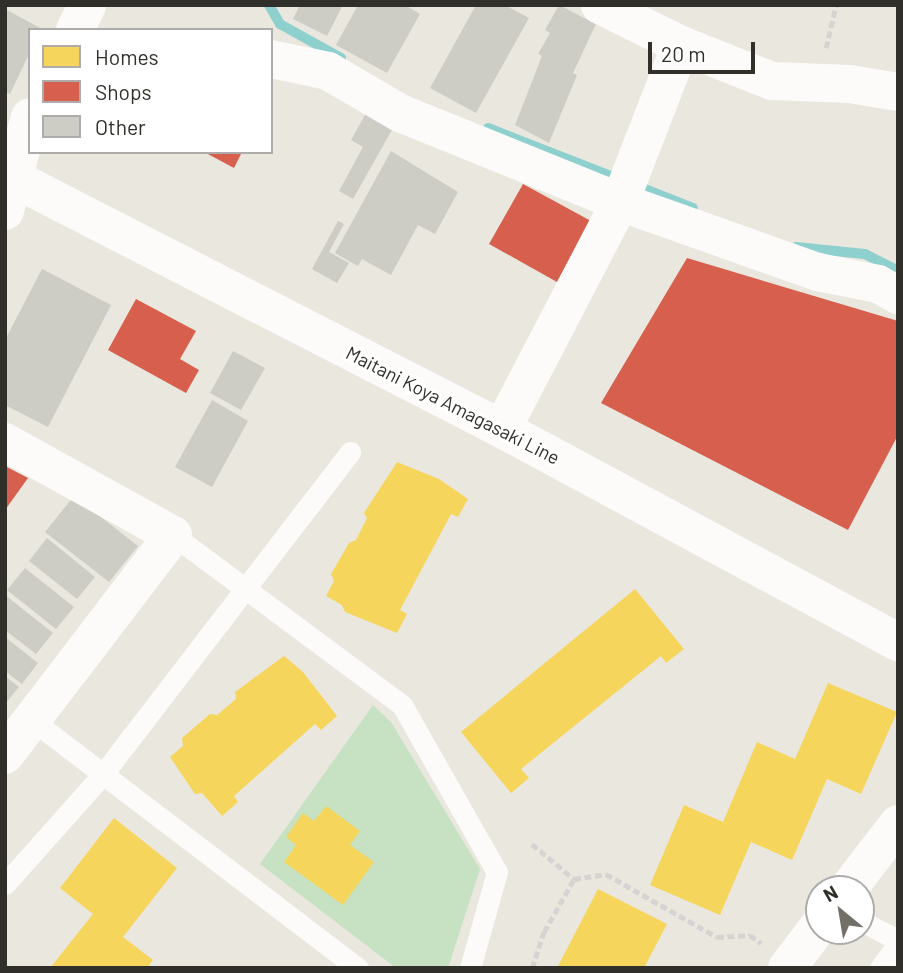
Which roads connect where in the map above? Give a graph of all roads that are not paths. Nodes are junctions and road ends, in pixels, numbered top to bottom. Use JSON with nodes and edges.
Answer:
{"nodes":[{"id":1,"x":87,"y":5,"type":"edge"},
{"id":2,"x":600,"y":5,"type":"edge"},
{"id":3,"x":76,"y":28,"type":"edge"},
{"id":4,"x":681,"y":46,"type":"junction"},
{"id":5,"x":273,"y":59,"type":"edge"},
{"id":6,"x":898,"y":92,"type":"edge"},
{"id":7,"x":28,"y":123,"type":"edge"},
{"id":8,"x":8,"y":188,"type":"edge"},
{"id":9,"x":620,"y":202,"type":"junction"},
{"id":10,"x":898,"y":295,"type":"edge"},
{"id":11,"x":502,"y":429,"type":"junction"},
{"id":12,"x":5,"y":442,"type":"edge"},
{"id":13,"x":350,"y":452,"type":"dead end"},
{"id":14,"x":173,"y":535,"type":"junction"},
{"id":15,"x":245,"y":591,"type":"junction"},
{"id":16,"x":898,"y":642,"type":"edge"},
{"id":17,"x":32,"y":720,"type":"junction"},
{"id":18,"x":5,"y":755,"type":"edge"},
{"id":19,"x":103,"y":774,"type":"junction"},
{"id":20,"x":898,"y":824,"type":"edge"},
{"id":21,"x":859,"y":875,"type":"edge"},
{"id":22,"x":5,"y":884,"type":"edge"},
{"id":23,"x":875,"y":929,"type":"edge"},
{"id":24,"x":898,"y":942,"type":"edge"},
{"id":25,"x":805,"y":944,"type":"edge"},
{"id":26,"x":789,"y":965,"type":"edge"},
{"id":27,"x":358,"y":968,"type":"edge"},
{"id":28,"x":470,"y":968,"type":"edge"},
{"id":29,"x":880,"y":968,"type":"edge"}],
"edges":[{"from":1,"to":3,"type":"street"},
{"from":2,"to":4,"type":"street"},
{"from":4,"to":6,"type":"street"},
{"from":4,"to":9,"type":"street"},
{"from":5,"to":9,"type":"street"},
{"from":7,"to":8,"type":"street"},
{"from":8,"to":11,"type":"street","name":"Maitani Koya Amagasaki Line"},
{"from":9,"to":10,"type":"street"},
{"from":9,"to":11,"type":"street"},
{"from":11,"to":16,"type":"street","name":"Maitani Koya Amagasaki Line"},
{"from":12,"to":14,"type":"street"},
{"from":13,"to":15,"type":"lane"},
{"from":14,"to":15,"type":"lane"},
{"from":14,"to":17,"type":"street"},
{"from":15,"to":19,"type":"lane"},
{"from":15,"to":28,"type":"lane"},
{"from":17,"to":18,"type":"street"},
{"from":17,"to":19,"type":"lane"},
{"from":19,"to":22,"type":"lane"},
{"from":19,"to":27,"type":"lane"},
{"from":20,"to":21,"type":"street"},
{"from":23,"to":24,"type":"lane"},
{"from":24,"to":29,"type":"lane"},
{"from":25,"to":26,"type":"street"}]}
